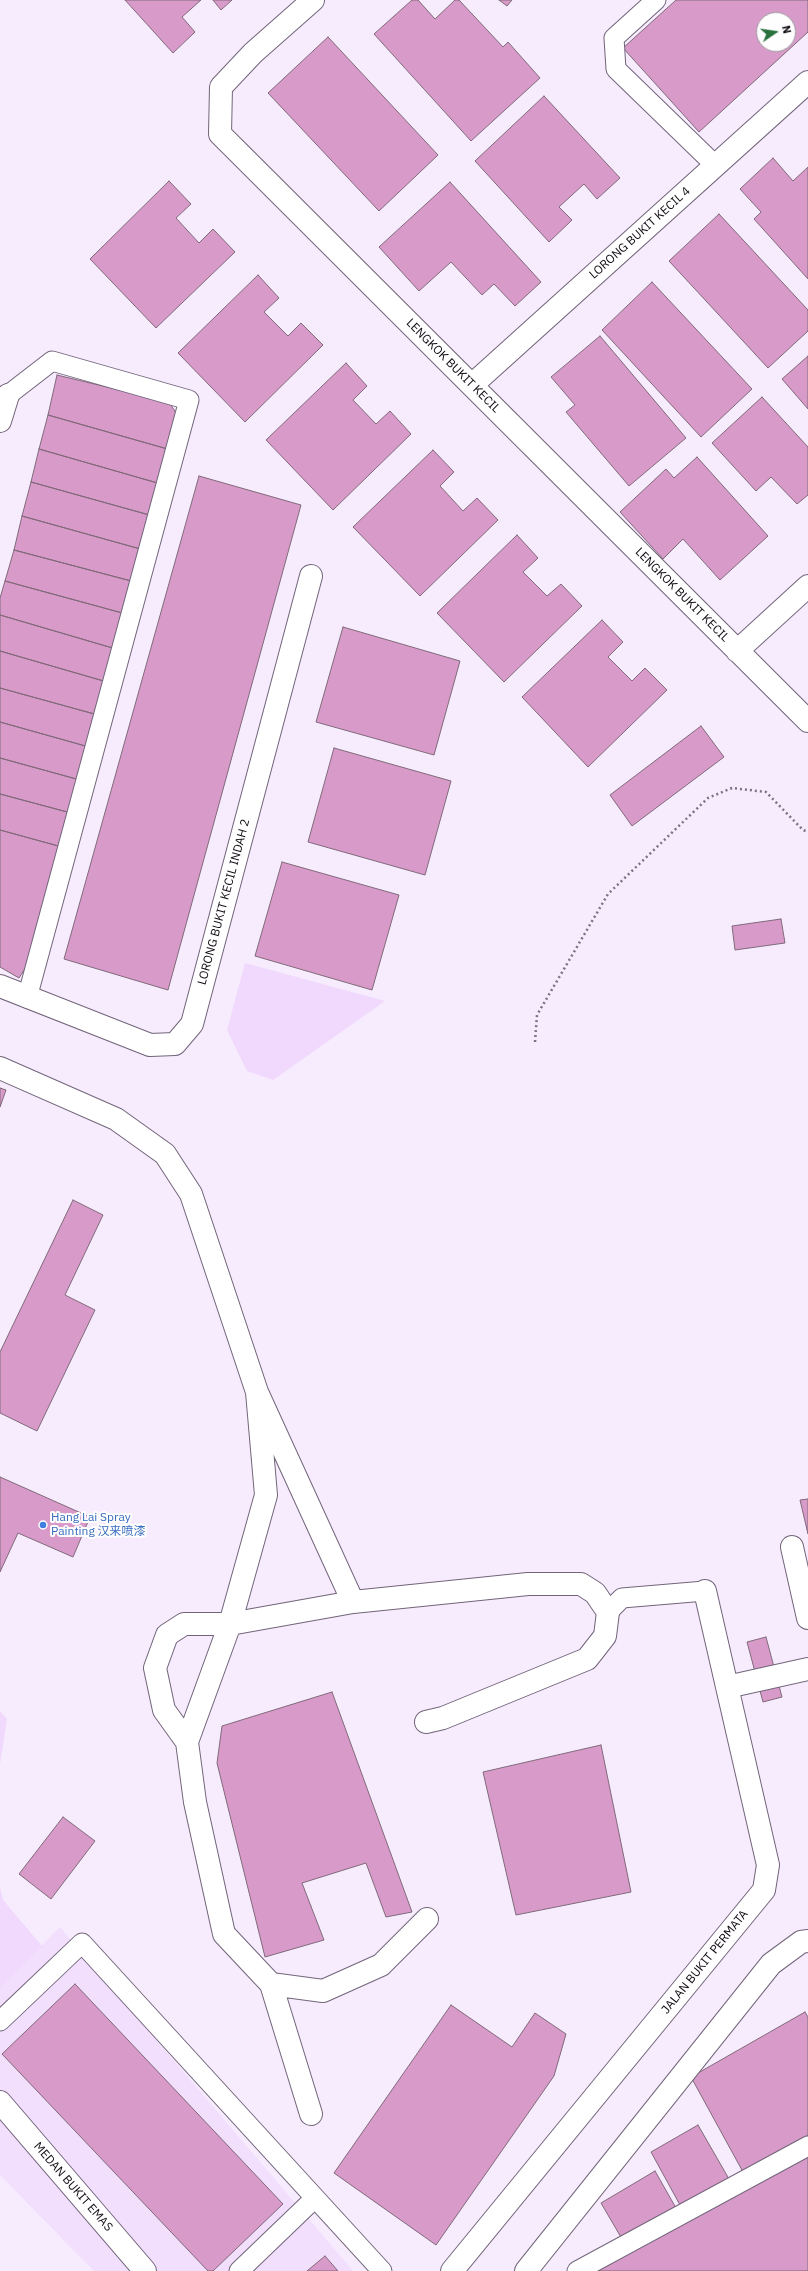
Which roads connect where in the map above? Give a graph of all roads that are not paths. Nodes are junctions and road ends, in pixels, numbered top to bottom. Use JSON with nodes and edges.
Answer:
{"nodes":[{"id":1,"x":313,"y":0,"type":"edge"},
{"id":2,"x":656,"y":0,"type":"edge"},
{"id":3,"x":807,"y":84,"type":"edge"},
{"id":4,"x":715,"y":165,"type":"junction"},
{"id":5,"x":472,"y":385,"type":"junction"},
{"id":6,"x":8,"y":395,"type":"joint"},
{"id":7,"x":0,"y":421,"type":"edge"},
{"id":8,"x":311,"y":576,"type":"dead end"},
{"id":9,"x":808,"y":586,"type":"edge"},
{"id":10,"x":737,"y":651,"type":"junction"},
{"id":11,"x":808,"y":721,"type":"edge"},
{"id":12,"x":0,"y":986,"type":"edge"},
{"id":13,"x":27,"y":998,"type":"junction"},
{"id":14,"x":0,"y":1068,"type":"edge"},
{"id":15,"x":257,"y":1392,"type":"junction"},
{"id":16,"x":792,"y":1547,"type":"dead end"},
{"id":17,"x":705,"y":1591,"type":"joint"},
{"id":18,"x":353,"y":1602,"type":"junction"},
{"id":19,"x":608,"y":1612,"type":"junction"},
{"id":20,"x":808,"y":1618,"type":"edge"},
{"id":21,"x":230,"y":1624,"type":"junction"},
{"id":22,"x":808,"y":1669,"type":"edge"},
{"id":23,"x":727,"y":1687,"type":"junction"},
{"id":24,"x":426,"y":1722,"type":"dead end"},
{"id":25,"x":187,"y":1742,"type":"junction"},
{"id":26,"x":427,"y":1919,"type":"dead end"},
{"id":27,"x":808,"y":1941,"type":"edge"},
{"id":28,"x":271,"y":1984,"type":"junction"},
{"id":29,"x":0,"y":2021,"type":"edge"},
{"id":30,"x":0,"y":2102,"type":"edge"},
{"id":31,"x":311,"y":2114,"type":"dead end"},
{"id":32,"x":808,"y":2146,"type":"edge"},
{"id":33,"x":314,"y":2198,"type":"junction"},
{"id":34,"x":145,"y":2271,"type":"edge"},
{"id":35,"x":239,"y":2271,"type":"edge"},
{"id":36,"x":382,"y":2271,"type":"edge"},
{"id":37,"x":452,"y":2271,"type":"edge"},
{"id":38,"x":526,"y":2271,"type":"edge"},
{"id":39,"x":577,"y":2271,"type":"edge"}],
"edges":[{"from":1,"to":5,"type":"street","name":"LENGKOK BUKIT KECIL"},
{"from":2,"to":4,"type":"lane"},
{"from":3,"to":4,"type":"street","name":"LORONG BUKIT KECIL 4"},
{"from":4,"to":5,"type":"street","name":"LORONG BUKIT KECIL 4"},
{"from":5,"to":10,"type":"street","name":"LENGKOK BUKIT KECIL"},
{"from":6,"to":7,"type":"street"},
{"from":6,"to":13,"type":"lane"},
{"from":8,"to":13,"type":"street","name":"LORONG BUKIT KECIL INDAH 2"},
{"from":9,"to":10,"type":"street"},
{"from":10,"to":11,"type":"street","name":"LENGKOK BUKIT KECIL"},
{"from":12,"to":13,"type":"street","name":"LORONG BUKIT KECIL INDAH 2"},
{"from":14,"to":15,"type":"street"},
{"from":15,"to":18,"type":"street"},
{"from":15,"to":21,"type":"street"},
{"from":16,"to":20,"type":"street"},
{"from":17,"to":19,"type":"lane"},
{"from":17,"to":23,"type":"street","name":"JALAN BUKIT PERMATA"},
{"from":18,"to":19,"type":"street"},
{"from":18,"to":21,"type":"street"},
{"from":19,"to":24,"type":"street"},
{"from":21,"to":25,"type":"street"},
{"from":21,"to":25,"type":"street"},
{"from":22,"to":23,"type":"street"},
{"from":23,"to":37,"type":"street","name":"JALAN BUKIT PERMATA"},
{"from":25,"to":28,"type":"street"},
{"from":26,"to":28,"type":"street"},
{"from":27,"to":38,"type":"street"},
{"from":28,"to":31,"type":"street"},
{"from":29,"to":33,"type":"lane"},
{"from":30,"to":34,"type":"street","name":"MEDAN BUKIT EMAS"},
{"from":32,"to":39,"type":"lane"},
{"from":33,"to":35,"type":"lane"},
{"from":33,"to":36,"type":"lane"}]}
